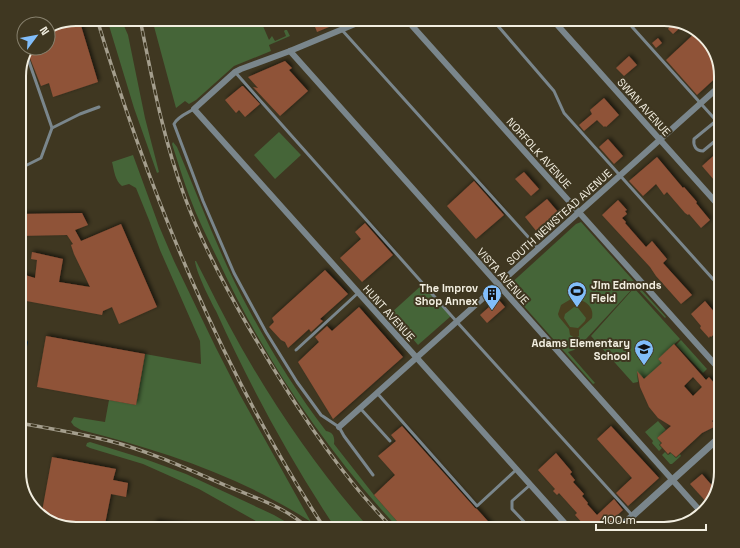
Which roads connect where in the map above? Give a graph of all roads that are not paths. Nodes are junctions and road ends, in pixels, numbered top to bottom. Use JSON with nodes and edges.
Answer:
{"nodes":[{"id":1,"x":351,"y":26,"type":"edge"},
{"id":2,"x":412,"y":26,"type":"edge"},
{"id":3,"x":498,"y":26,"type":"edge"},
{"id":4,"x":558,"y":26,"type":"edge"},
{"id":5,"x":631,"y":26,"type":"edge"},
{"id":6,"x":342,"y":30,"type":"junction"},
{"id":7,"x":290,"y":51,"type":"junction"},
{"id":8,"x":29,"y":61,"type":"edge"},
{"id":9,"x":235,"y":72,"type":"junction"},
{"id":10,"x":714,"y":91,"type":"edge"},
{"id":11,"x":701,"y":103,"type":"junction"},
{"id":12,"x":99,"y":107,"type":"dead end"},
{"id":13,"x":194,"y":109,"type":"junction"},
{"id":14,"x":714,"y":119,"type":"edge"},
{"id":15,"x":714,"y":123,"type":"edge"},
{"id":16,"x":52,"y":128,"type":"junction"},
{"id":17,"x":660,"y":140,"type":"junction"},
{"id":18,"x":714,"y":142,"type":"edge"},
{"id":19,"x":26,"y":166,"type":"edge"},
{"id":20,"x":620,"y":176,"type":"junction"},
{"id":21,"x":714,"y":200,"type":"edge"},
{"id":22,"x":579,"y":213,"type":"junction"},
{"id":23,"x":539,"y":249,"type":"junction"},
{"id":24,"x":714,"y":280,"type":"edge"},
{"id":25,"x":498,"y":286,"type":"junction"},
{"id":26,"x":358,"y":293,"type":"junction"},
{"id":27,"x":457,"y":322,"type":"junction"},
{"id":28,"x":296,"y":350,"type":"dead end"},
{"id":29,"x":416,"y":358,"type":"junction"},
{"id":30,"x":714,"y":363,"type":"edge"},
{"id":31,"x":377,"y":393,"type":"junction"},
{"id":32,"x":360,"y":408,"type":"junction"},
{"id":33,"x":339,"y":427,"type":"junction"},
{"id":34,"x":390,"y":441,"type":"dead end"},
{"id":35,"x":713,"y":444,"type":"edge"},
{"id":36,"x":517,"y":470,"type":"junction"},
{"id":37,"x":374,"y":475,"type":"dead end"},
{"id":38,"x":673,"y":480,"type":"junction"},
{"id":39,"x":530,"y":485,"type":"junction"},
{"id":40,"x":698,"y":509,"type":"edge"},
{"id":41,"x":633,"y":516,"type":"junction"},
{"id":42,"x":525,"y":522,"type":"edge"},
{"id":43,"x":564,"y":522,"type":"edge"},
{"id":44,"x":626,"y":522,"type":"edge"}],
"edges":[{"from":1,"to":6,"type":"street"},
{"from":2,"to":22,"type":"street","name":"NORFOLK AVENUE"},
{"from":3,"to":20,"type":"lane"},
{"from":4,"to":17,"type":"street","name":"SWAN AVENUE"},
{"from":5,"to":11,"type":"lane"},
{"from":6,"to":7,"type":"street"},
{"from":6,"to":23,"type":"lane"},
{"from":7,"to":9,"type":"street"},
{"from":7,"to":25,"type":"street","name":"VISTA AVENUE"},
{"from":8,"to":16,"type":"lane"},
{"from":9,"to":13,"type":"street"},
{"from":9,"to":27,"type":"lane"},
{"from":10,"to":11,"type":"street","name":"SOUTH NEWSTEAD AVENUE"},
{"from":11,"to":14,"type":"lane"},
{"from":11,"to":17,"type":"street","name":"SOUTH NEWSTEAD AVENUE"},
{"from":12,"to":16,"type":"lane"},
{"from":13,"to":26,"type":"street","name":"HUNT AVENUE"},
{"from":13,"to":33,"type":"lane"},
{"from":15,"to":18,"type":"lane"},
{"from":16,"to":19,"type":"lane"},
{"from":17,"to":20,"type":"street","name":"SOUTH NEWSTEAD AVENUE"},
{"from":17,"to":21,"type":"street","name":"SWAN AVENUE"},
{"from":20,"to":22,"type":"street","name":"SOUTH NEWSTEAD AVENUE"},
{"from":20,"to":24,"type":"lane"},
{"from":22,"to":23,"type":"street","name":"SOUTH NEWSTEAD AVENUE"},
{"from":22,"to":30,"type":"street","name":"NORFOLK AVENUE"},
{"from":23,"to":25,"type":"street","name":"SOUTH NEWSTEAD AVENUE"},
{"from":25,"to":27,"type":"street","name":"SOUTH NEWSTEAD AVENUE"},
{"from":25,"to":38,"type":"street","name":"VISTA AVENUE"},
{"from":26,"to":28,"type":"lane"},
{"from":26,"to":29,"type":"street","name":"HUNT AVENUE"},
{"from":27,"to":29,"type":"street","name":"SOUTH NEWSTEAD AVENUE"},
{"from":27,"to":41,"type":"lane"},
{"from":29,"to":31,"type":"street","name":"SOUTH NEWSTEAD AVENUE"},
{"from":29,"to":36,"type":"street","name":"HUNT AVENUE"},
{"from":31,"to":32,"type":"street","name":"SOUTH NEWSTEAD AVENUE"},
{"from":31,"to":36,"type":"lane"},
{"from":32,"to":33,"type":"street","name":"SOUTH NEWSTEAD AVENUE"},
{"from":32,"to":34,"type":"lane"},
{"from":33,"to":37,"type":"lane"},
{"from":35,"to":38,"type":"street"},
{"from":36,"to":39,"type":"street","name":"HUNT AVENUE"},
{"from":38,"to":40,"type":"street","name":"VISTA AVENUE"},
{"from":38,"to":41,"type":"street"},
{"from":39,"to":42,"type":"lane"},
{"from":39,"to":43,"type":"street","name":"HUNT AVENUE"},
{"from":41,"to":44,"type":"street"}]}
